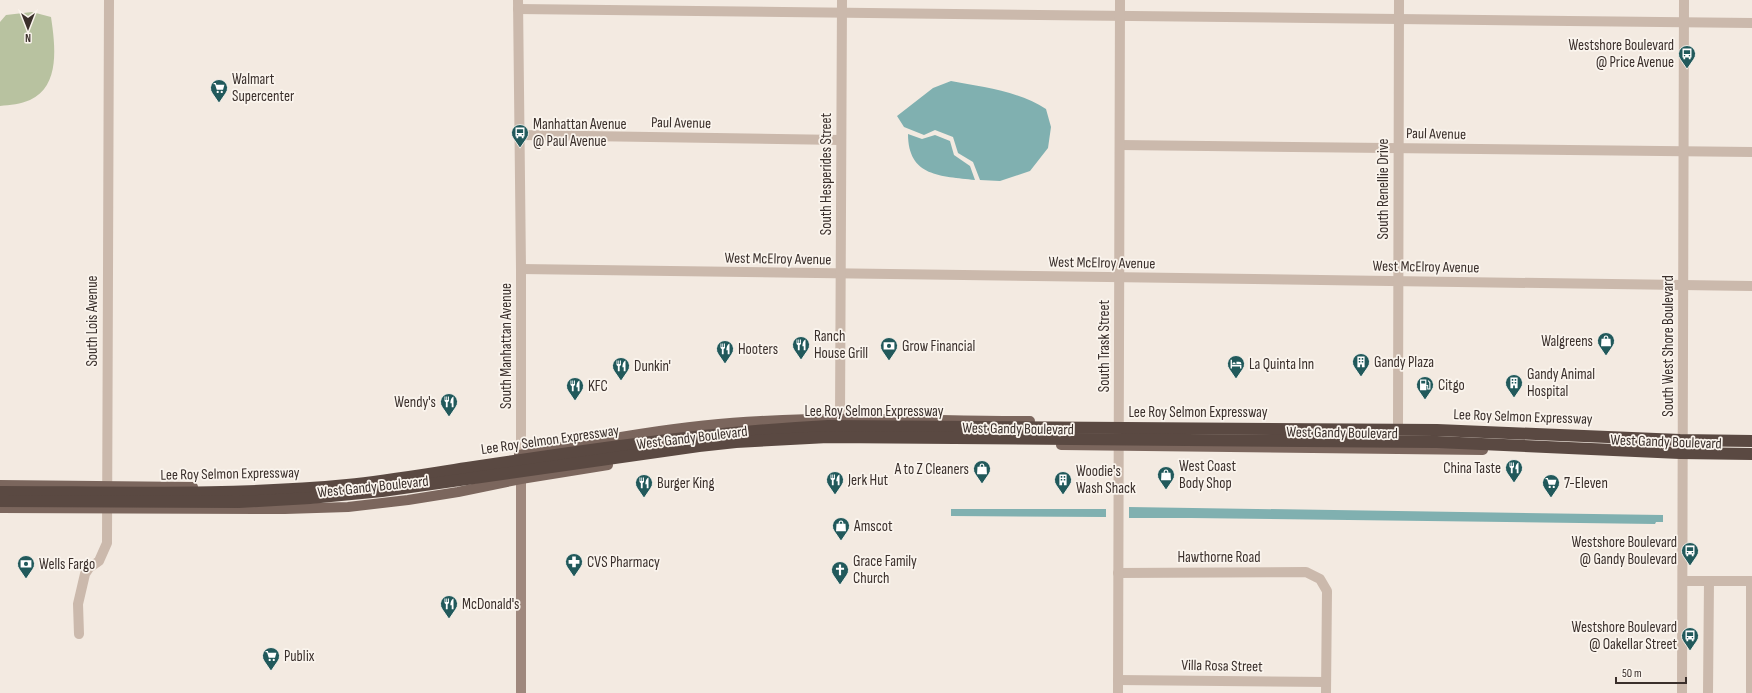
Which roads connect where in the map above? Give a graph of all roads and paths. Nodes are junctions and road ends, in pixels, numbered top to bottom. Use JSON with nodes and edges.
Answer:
{"nodes":[{"id":1,"x":109,"y":0,"type":"edge"},
{"id":2,"x":842,"y":0,"type":"edge"},
{"id":3,"x":1120,"y":0,"type":"edge"},
{"id":4,"x":1399,"y":0,"type":"edge"},
{"id":5,"x":1684,"y":0,"type":"edge"},
{"id":6,"x":518,"y":4,"type":"edge"},
{"id":7,"x":842,"y":12,"type":"junction"},
{"id":8,"x":1120,"y":16,"type":"junction"},
{"id":9,"x":1399,"y":20,"type":"junction"},
{"id":10,"x":1684,"y":22,"type":"junction"},
{"id":11,"x":1752,"y":23,"type":"edge"},
{"id":12,"x":520,"y":135,"type":"junction"},
{"id":13,"x":841,"y":140,"type":"junction"},
{"id":14,"x":1120,"y":145,"type":"junction"},
{"id":15,"x":1399,"y":148,"type":"junction"},
{"id":16,"x":1684,"y":151,"type":"junction"},
{"id":17,"x":1752,"y":152,"type":"edge"},
{"id":18,"x":521,"y":269,"type":"junction"},
{"id":19,"x":840,"y":275,"type":"junction"},
{"id":20,"x":1119,"y":278,"type":"junction"},
{"id":21,"x":1398,"y":282,"type":"junction"},
{"id":22,"x":1683,"y":285,"type":"junction"},
{"id":23,"x":1752,"y":286,"type":"edge"},
{"id":24,"x":840,"y":419,"type":"junction"},
{"id":25,"x":774,"y":420,"type":"junction"},
{"id":26,"x":948,"y":420,"type":"junction"},
{"id":27,"x":1119,"y":422,"type":"junction"},
{"id":28,"x":1257,"y":424,"type":"junction"},
{"id":29,"x":1398,"y":426,"type":"junction"},
{"id":30,"x":1437,"y":428,"type":"junction"},
{"id":31,"x":1683,"y":438,"type":"junction"},
{"id":32,"x":1752,"y":439,"type":"edge"},
{"id":33,"x":789,"y":443,"type":"junction"},
{"id":34,"x":1006,"y":444,"type":"junction"},
{"id":35,"x":1119,"y":446,"type":"junction"},
{"id":36,"x":1268,"y":447,"type":"junction"},
{"id":37,"x":1398,"y":449,"type":"junction"},
{"id":38,"x":521,"y":454,"type":"junction"},
{"id":39,"x":1752,"y":454,"type":"edge"},
{"id":40,"x":1683,"y":458,"type":"junction"},
{"id":41,"x":1752,"y":459,"type":"edge"},
{"id":42,"x":521,"y":479,"type":"junction"},
{"id":43,"x":0,"y":485,"type":"edge"},
{"id":44,"x":107,"y":486,"type":"junction"},
{"id":45,"x":235,"y":487,"type":"junction"},
{"id":46,"x":0,"y":492,"type":"edge"},
{"id":47,"x":0,"y":502,"type":"edge"},
{"id":48,"x":0,"y":508,"type":"edge"},
{"id":49,"x":106,"y":509,"type":"junction"},
{"id":50,"x":260,"y":509,"type":"junction"},
{"id":51,"x":1118,"y":573,"type":"junction"},
{"id":52,"x":1683,"y":581,"type":"junction"},
{"id":53,"x":1709,"y":581,"type":"junction"},
{"id":54,"x":1752,"y":581,"type":"edge"},
{"id":55,"x":79,"y":634,"type":"dead end"},
{"id":56,"x":1118,"y":680,"type":"junction"},
{"id":57,"x":1326,"y":682,"type":"junction"},
{"id":58,"x":521,"y":693,"type":"edge"},
{"id":59,"x":1118,"y":693,"type":"edge"},
{"id":60,"x":1326,"y":693,"type":"edge"},
{"id":61,"x":1682,"y":693,"type":"edge"},
{"id":62,"x":1708,"y":693,"type":"edge"},
{"id":63,"x":1751,"y":693,"type":"edge"}],
"edges":[{"from":1,"to":44,"type":"street","name":"South Lois Avenue"},
{"from":2,"to":7,"type":"street","name":"South Hesperides Street"},
{"from":3,"to":8,"type":"street","name":"South Trask Street"},
{"from":4,"to":9,"type":"street","name":"South Renellie Drive"},
{"from":5,"to":10,"type":"street","name":"South West Shore Boulevard"},
{"from":6,"to":7,"type":"street"},
{"from":6,"to":12,"type":"street","name":"South Manhattan Avenue"},
{"from":7,"to":8,"type":"street"},
{"from":7,"to":13,"type":"street","name":"South Hesperides Street"},
{"from":8,"to":9,"type":"street"},
{"from":8,"to":14,"type":"street","name":"South Trask Street"},
{"from":9,"to":10,"type":"street"},
{"from":9,"to":15,"type":"street","name":"South Renellie Drive"},
{"from":10,"to":11,"type":"street"},
{"from":10,"to":16,"type":"street","name":"South West Shore Boulevard"},
{"from":12,"to":13,"type":"street","name":"Paul Avenue"},
{"from":12,"to":18,"type":"street","name":"South Manhattan Avenue"},
{"from":13,"to":19,"type":"street","name":"South Hesperides Street"},
{"from":14,"to":15,"type":"street","name":"Paul Avenue"},
{"from":14,"to":20,"type":"street","name":"South Trask Street"},
{"from":15,"to":16,"type":"street","name":"Paul Avenue"},
{"from":15,"to":21,"type":"street","name":"South Renellie Drive"},
{"from":16,"to":17,"type":"street","name":"Paul Avenue"},
{"from":16,"to":22,"type":"street","name":"South West Shore Boulevard"},
{"from":18,"to":19,"type":"street","name":"West McElroy Avenue"},
{"from":18,"to":38,"type":"street","name":"South Manhattan Avenue"},
{"from":19,"to":20,"type":"street","name":"West McElroy Avenue"},
{"from":19,"to":24,"type":"street","name":"South Hesperides Street"},
{"from":20,"to":21,"type":"street","name":"West McElroy Avenue"},
{"from":20,"to":27,"type":"street","name":"South Trask Street"},
{"from":21,"to":22,"type":"street","name":"West McElroy Avenue"},
{"from":21,"to":29,"type":"street","name":"South Renellie Drive"},
{"from":22,"to":23,"type":"street","name":"West McElroy Avenue"},
{"from":22,"to":31,"type":"street","name":"South West Shore Boulevard"},
{"from":24,"to":25,"type":"main road","name":"West Gandy Boulevard"},
{"from":24,"to":26,"type":"main road","name":"West Gandy Boulevard"},
{"from":25,"to":38,"type":"main road","name":"West Gandy Boulevard"},
{"from":25,"to":42,"type":"main road"},
{"from":26,"to":27,"type":"main road","name":"West Gandy Boulevard"},
{"from":26,"to":33,"type":"main road"},
{"from":27,"to":28,"type":"main road","name":"West Gandy Boulevard"},
{"from":27,"to":34,"type":"main road"},
{"from":27,"to":35,"type":"street","name":"South Trask Street"},
{"from":28,"to":29,"type":"main road","name":"West Gandy Boulevard"},
{"from":28,"to":35,"type":"main road"},
{"from":29,"to":30,"type":"main road","name":"West Gandy Boulevard"},
{"from":29,"to":36,"type":"main road"},
{"from":30,"to":31,"type":"main road","name":"West Gandy Boulevard"},
{"from":30,"to":37,"type":"main road"},
{"from":31,"to":32,"type":"main road","name":"West Gandy Boulevard"},
{"from":31,"to":40,"type":"street","name":"South West Shore Boulevard"},
{"from":32,"to":46,"type":"highway","name":"Lee Roy Selmon Expressway","bridge":true},
{"from":33,"to":34,"type":"main road","name":"West Gandy Boulevard"},
{"from":33,"to":42,"type":"main road","name":"West Gandy Boulevard"},
{"from":34,"to":35,"type":"main road","name":"West Gandy Boulevard"},
{"from":35,"to":36,"type":"main road","name":"West Gandy Boulevard"},
{"from":35,"to":51,"type":"street","name":"South Trask Street"},
{"from":36,"to":37,"type":"main road","name":"West Gandy Boulevard"},
{"from":37,"to":40,"type":"main road","name":"West Gandy Boulevard"},
{"from":38,"to":42,"type":"main road","name":"South Manhattan Avenue"},
{"from":38,"to":45,"type":"main road","name":"West Gandy Boulevard"},
{"from":38,"to":50,"type":"main road"},
{"from":39,"to":47,"type":"highway","name":"Lee Roy Selmon Expressway","bridge":true},
{"from":40,"to":41,"type":"main road","name":"West Gandy Boulevard"},
{"from":40,"to":52,"type":"street","name":"South West Shore Boulevard"},
{"from":42,"to":50,"type":"main road","name":"West Gandy Boulevard"},
{"from":42,"to":58,"type":"main road","name":"South Manhattan Avenue"},
{"from":43,"to":44,"type":"main road","name":"West Gandy Boulevard"},
{"from":44,"to":45,"type":"main road","name":"West Gandy Boulevard"},
{"from":44,"to":47,"type":"main road"},
{"from":44,"to":49,"type":"street","name":"South Lois Avenue"},
{"from":45,"to":49,"type":"main road"},
{"from":48,"to":49,"type":"main road","name":"West Gandy Boulevard"},
{"from":49,"to":50,"type":"main road","name":"West Gandy Boulevard"},
{"from":49,"to":55,"type":"street","name":"South Lois Avenue"},
{"from":51,"to":56,"type":"street","name":"South Trask Street"},
{"from":51,"to":57,"type":"street","name":"Hawthorne Road"},
{"from":52,"to":53,"type":"street"},
{"from":52,"to":61,"type":"street","name":"South West Shore Boulevard"},
{"from":53,"to":54,"type":"street"},
{"from":53,"to":62,"type":"street"},
{"from":54,"to":63,"type":"street"},
{"from":56,"to":57,"type":"street","name":"Villa Rosa Street"},
{"from":56,"to":59,"type":"street","name":"South Trask Street"},
{"from":57,"to":60,"type":"street"}]}
